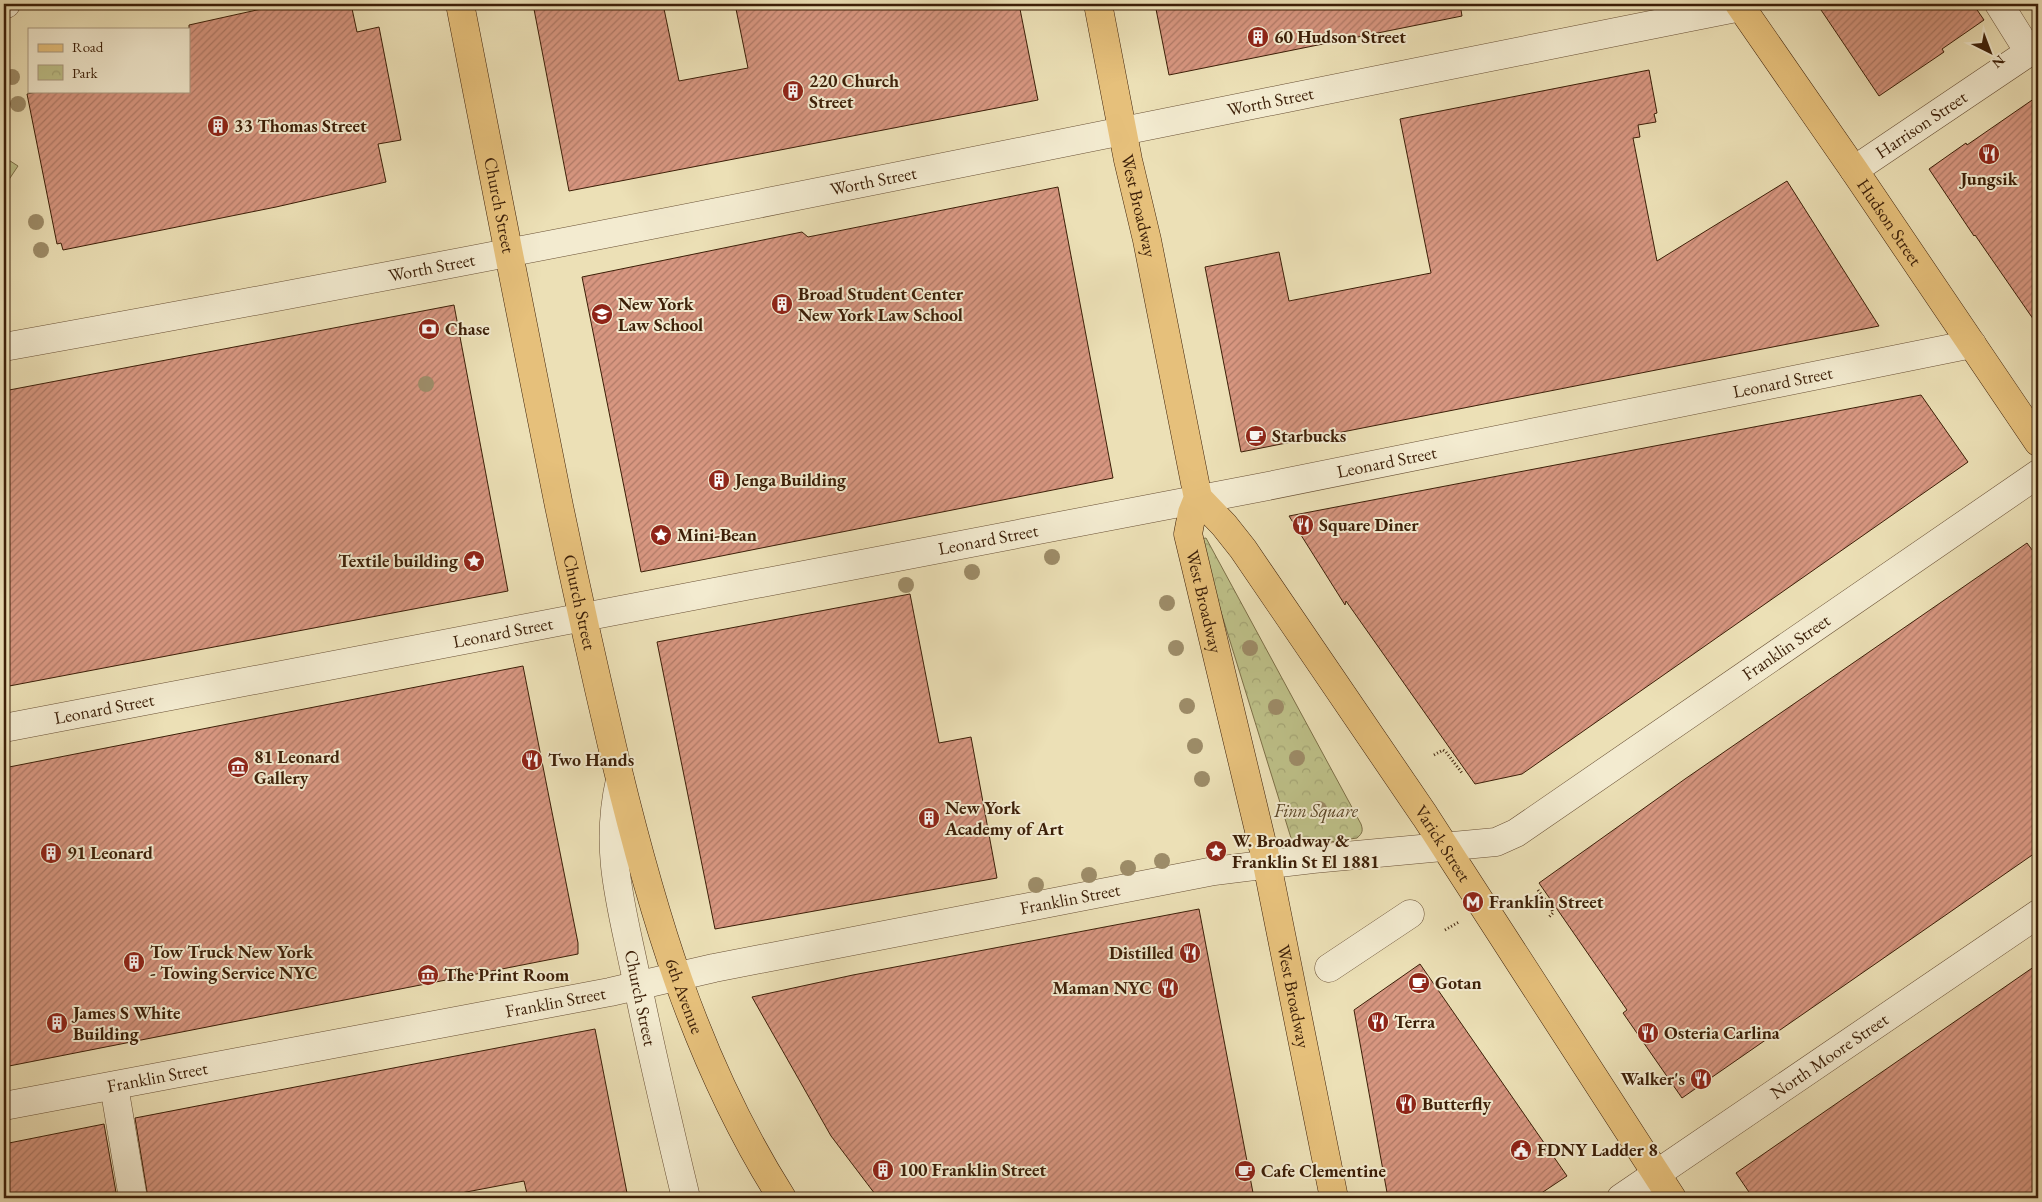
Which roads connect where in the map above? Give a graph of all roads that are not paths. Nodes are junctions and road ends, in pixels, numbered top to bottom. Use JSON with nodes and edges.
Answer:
{"nodes":[{"id":1,"x":460,"y":4,"type":"edge"},
{"id":2,"x":1098,"y":4,"type":"edge"},
{"id":3,"x":1999,"y":4,"type":"edge"},
{"id":4,"x":1740,"y":5,"type":"edge"},
{"id":5,"x":2033,"y":49,"type":"edge"},
{"id":6,"x":1122,"y":132,"type":"junction"},
{"id":7,"x":1854,"y":170,"type":"junction"},
{"id":8,"x":508,"y":252,"type":"junction"},
{"id":9,"x":1972,"y":344,"type":"junction"},
{"id":10,"x":4,"y":347,"type":"edge"},
{"id":11,"x":2038,"y":442,"type":"edge"},
{"id":12,"x":2038,"y":474,"type":"edge"},
{"id":13,"x":1198,"y":498,"type":"junction"},
{"id":14,"x":581,"y":617,"type":"junction"},
{"id":15,"x":4,"y":728,"type":"edge"},
{"id":16,"x":620,"y":780,"type":"junction"},
{"id":17,"x":1445,"y":847,"type":"junction"},
{"id":18,"x":1267,"y":864,"type":"junction"},
{"id":19,"x":1410,"y":914,"type":"dead end"},
{"id":20,"x":2038,"y":914,"type":"edge"},
{"id":21,"x":1329,"y":968,"type":"dead end"},
{"id":22,"x":677,"y":977,"type":"junction"},
{"id":23,"x":638,"y":986,"type":"junction"},
{"id":24,"x":114,"y":1086,"type":"junction"},
{"id":25,"x":4,"y":1106,"type":"edge"},
{"id":26,"x":1656,"y":1174,"type":"junction"},
{"id":27,"x":133,"y":1198,"type":"edge"},
{"id":28,"x":686,"y":1198,"type":"edge"},
{"id":29,"x":782,"y":1198,"type":"edge"},
{"id":30,"x":1334,"y":1198,"type":"edge"},
{"id":31,"x":1621,"y":1198,"type":"edge"},
{"id":32,"x":1672,"y":1198,"type":"edge"}],
"edges":[{"from":1,"to":8,"type":"main road","name":"Church Street"},
{"from":2,"to":6,"type":"main road","name":"West Broadway"},
{"from":3,"to":5,"type":"street"},
{"from":4,"to":6,"type":"street","name":"Worth Street"},
{"from":4,"to":7,"type":"main road","name":"Hudson Street"},
{"from":5,"to":7,"type":"street","name":"Harrison Street"},
{"from":6,"to":8,"type":"street","name":"Worth Street"},
{"from":6,"to":13,"type":"main road","name":"West Broadway"},
{"from":7,"to":9,"type":"main road","name":"Hudson Street"},
{"from":8,"to":10,"type":"street","name":"Worth Street"},
{"from":8,"to":14,"type":"main road","name":"Church Street"},
{"from":9,"to":11,"type":"main road","name":"Hudson Street"},
{"from":9,"to":13,"type":"street","name":"Leonard Street"},
{"from":12,"to":17,"type":"street","name":"Franklin Street"},
{"from":13,"to":14,"type":"street","name":"Leonard Street"},
{"from":13,"to":17,"type":"main road","name":"Varick Street"},
{"from":13,"to":18,"type":"main road","name":"West Broadway"},
{"from":14,"to":15,"type":"street","name":"Leonard Street"},
{"from":14,"to":16,"type":"main road","name":"Church Street"},
{"from":16,"to":22,"type":"main road","name":"6th Avenue"},
{"from":16,"to":23,"type":"street","name":"Church Street"},
{"from":17,"to":18,"type":"street","name":"Franklin Street"},
{"from":17,"to":26,"type":"main road","name":"Varick Street"},
{"from":18,"to":22,"type":"street","name":"Franklin Street"},
{"from":18,"to":30,"type":"main road","name":"West Broadway"},
{"from":19,"to":21,"type":"street"},
{"from":20,"to":26,"type":"street","name":"North Moore Street"},
{"from":22,"to":23,"type":"street","name":"Franklin Street"},
{"from":22,"to":29,"type":"main road","name":"6th Avenue"},
{"from":23,"to":24,"type":"street","name":"Franklin Street"},
{"from":23,"to":28,"type":"street","name":"Church Street"},
{"from":24,"to":25,"type":"street","name":"Franklin Street"},
{"from":24,"to":27,"type":"street"},
{"from":26,"to":31,"type":"street","name":"North Moore Street"},
{"from":26,"to":32,"type":"main road","name":"Varick Street"}]}
